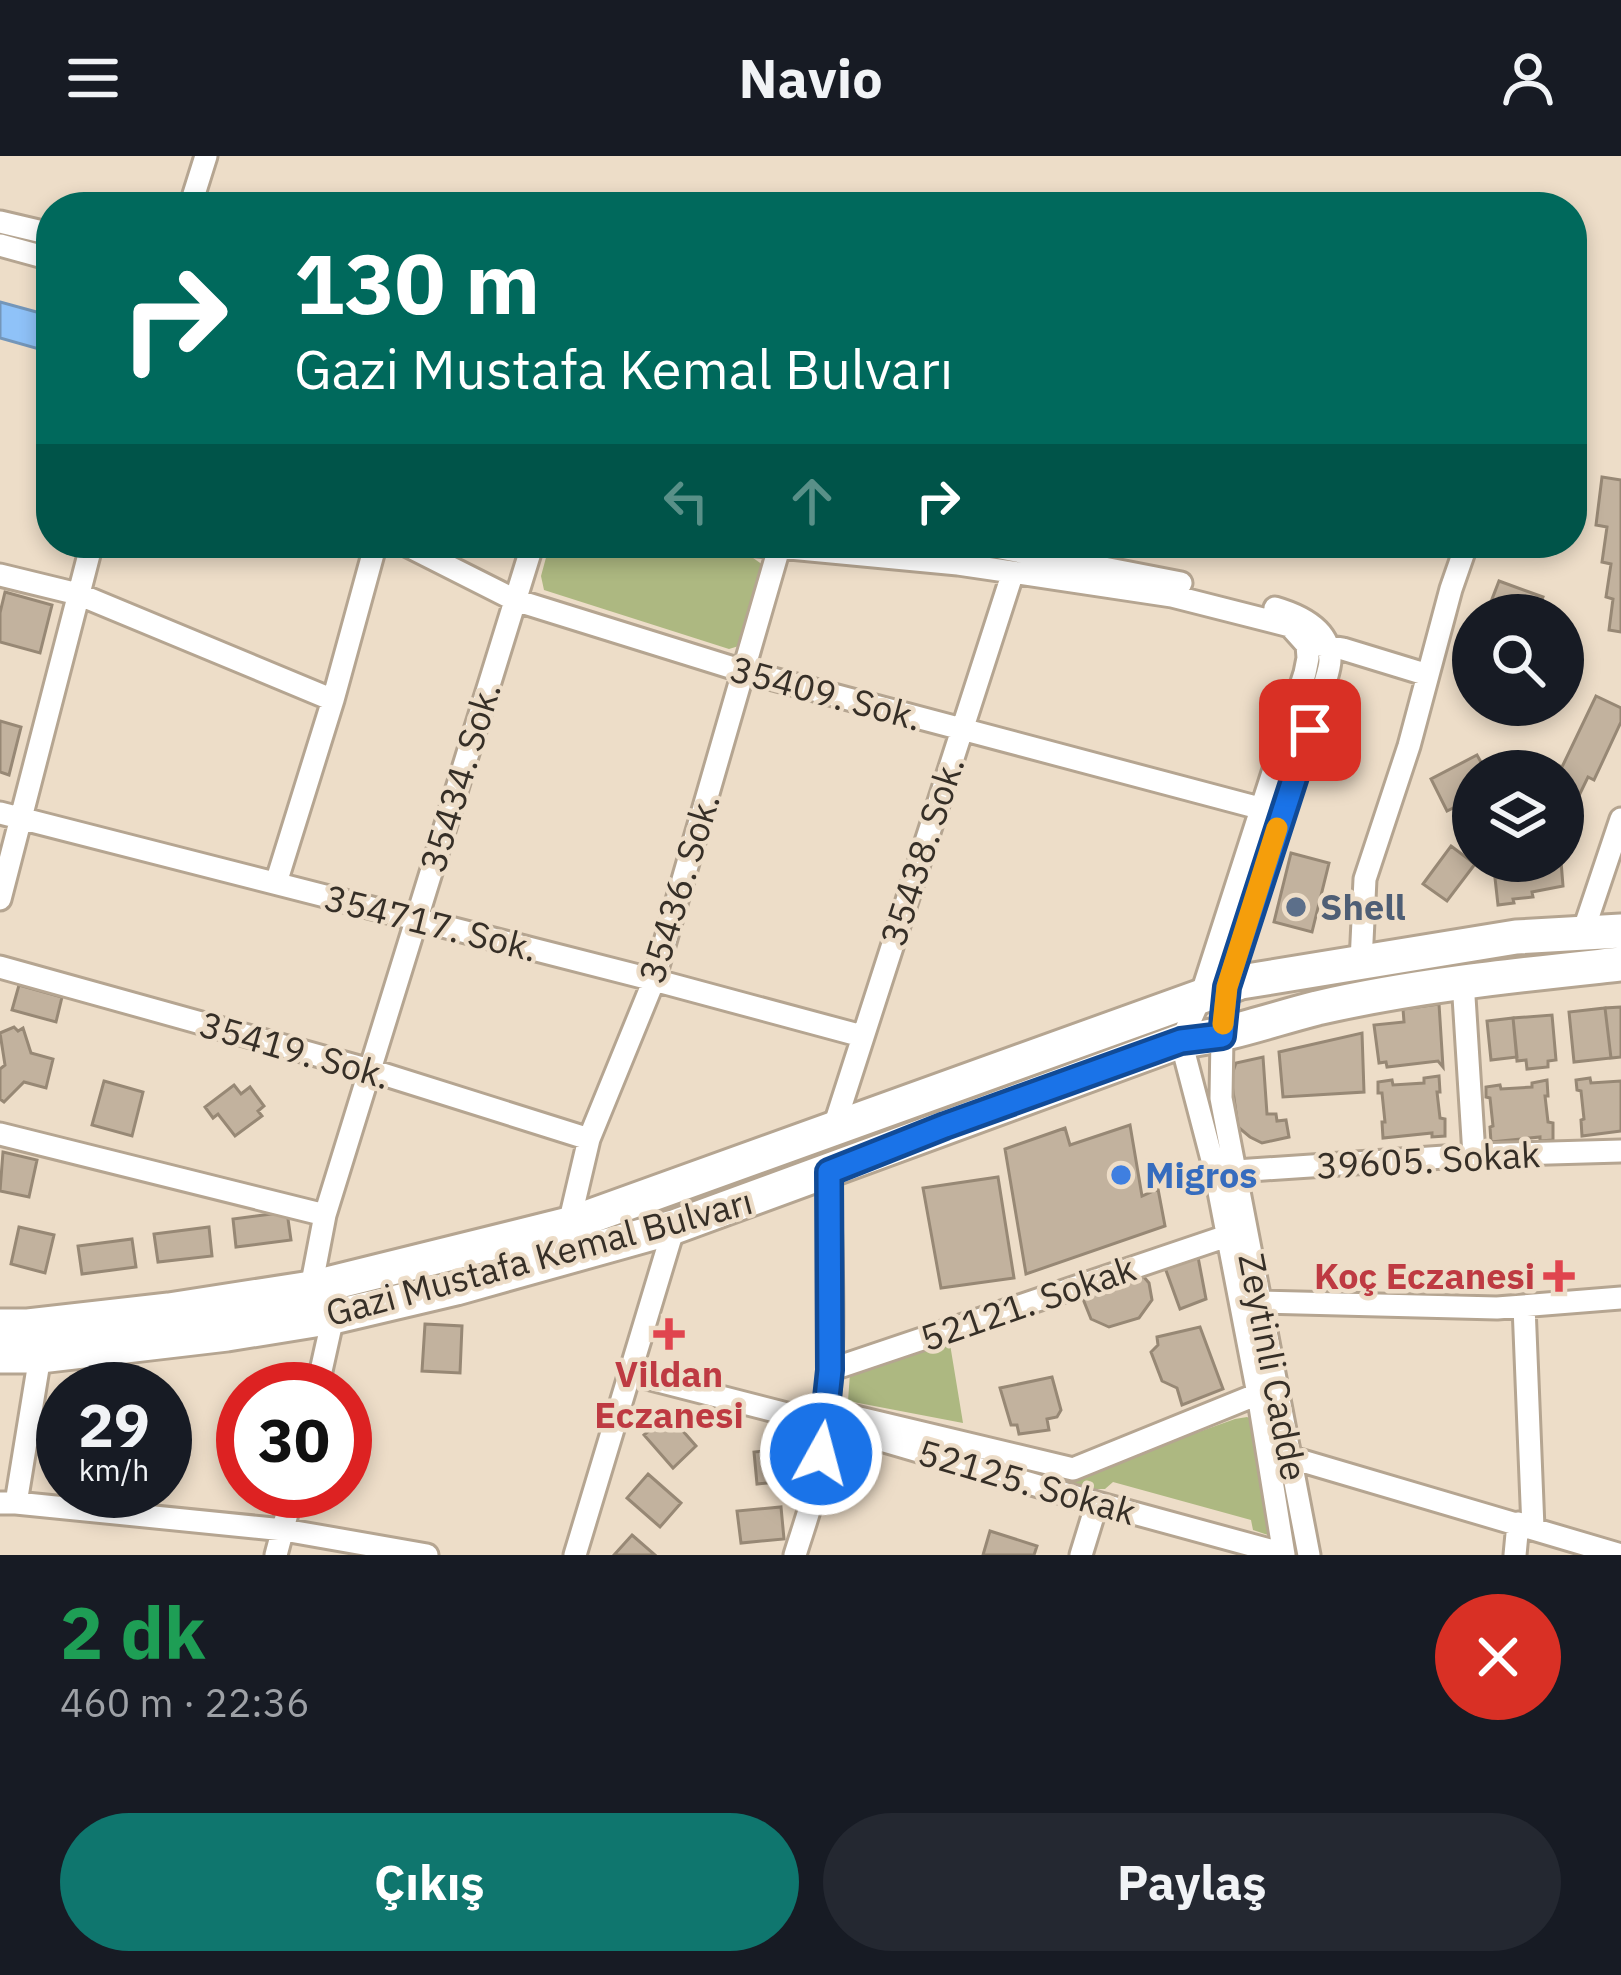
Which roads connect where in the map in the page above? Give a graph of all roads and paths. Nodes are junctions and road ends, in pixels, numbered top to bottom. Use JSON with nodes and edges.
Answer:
{"nodes":[{"id":1,"x":206,"y":156,"type":"edge"},
{"id":2,"x":195,"y":192,"type":"edge"},
{"id":3,"x":0,"y":222,"type":"edge"},
{"id":4,"x":36,"y":230,"type":"edge"},
{"id":5,"x":0,"y":245,"type":"edge"},
{"id":6,"x":36,"y":255,"type":"edge"},
{"id":7,"x":88,"y":558,"type":"edge"},
{"id":8,"x":372,"y":558,"type":"edge"},
{"id":9,"x":432,"y":558,"type":"edge"},
{"id":10,"x":528,"y":558,"type":"edge"},
{"id":11,"x":776,"y":558,"type":"edge"},
{"id":12,"x":891,"y":558,"type":"edge"},
{"id":13,"x":1052,"y":558,"type":"edge"},
{"id":14,"x":1462,"y":558,"type":"edge"},
{"id":15,"x":1013,"y":572,"type":"junction"},
{"id":16,"x":0,"y":575,"type":"edge"},
{"id":17,"x":78,"y":594,"type":"junction"},
{"id":18,"x":515,"y":600,"type":"junction"},
{"id":19,"x":1317,"y":645,"type":"junction"},
{"id":20,"x":743,"y":671,"type":"junction"},
{"id":21,"x":1428,"y":675,"type":"junction"},
{"id":22,"x":333,"y":700,"type":"junction"},
{"id":23,"x":962,"y":729,"type":"junction"},
{"id":24,"x":1263,"y":809,"type":"junction"},
{"id":25,"x":11,"y":815,"type":"edge"},
{"id":26,"x":1621,"y":819,"type":"edge"},
{"id":27,"x":276,"y":884,"type":"junction"},
{"id":28,"x":0,"y":899,"type":"edge"},
{"id":29,"x":416,"y":920,"type":"junction"},
{"id":30,"x":1621,"y":931,"type":"edge"},
{"id":31,"x":1583,"y":932,"type":"junction"},
{"id":32,"x":1361,"y":962,"type":"junction"},
{"id":33,"x":1621,"y":964,"type":"edge"},
{"id":34,"x":0,"y":967,"type":"edge"},
{"id":35,"x":654,"y":980,"type":"junction"},
{"id":36,"x":1463,"y":981,"type":"junction"},
{"id":37,"x":1214,"y":991,"type":"junction"},
{"id":38,"x":862,"y":1036,"type":"junction"},
{"id":39,"x":1222,"y":1036,"type":"junction"},
{"id":40,"x":1181,"y":1041,"type":"junction"},
{"id":41,"x":370,"y":1070,"type":"junction"},
{"id":42,"x":833,"y":1130,"type":"junction"},
{"id":43,"x":0,"y":1135,"type":"edge"},
{"id":44,"x":589,"y":1139,"type":"junction"},
{"id":45,"x":1621,"y":1151,"type":"edge"},
{"id":46,"x":1474,"y":1155,"type":"junction"},
{"id":47,"x":1236,"y":1171,"type":"junction"},
{"id":48,"x":829,"y":1172,"type":"junction"},
{"id":49,"x":325,"y":1215,"type":"junction"},
{"id":50,"x":569,"y":1224,"type":"junction"},
{"id":51,"x":674,"y":1227,"type":"junction"},
{"id":52,"x":1227,"y":1236,"type":"junction"},
{"id":53,"x":310,"y":1288,"type":"junction"},
{"id":54,"x":1621,"y":1298,"type":"edge"},
{"id":55,"x":1262,"y":1302,"type":"junction"},
{"id":56,"x":1523,"y":1306,"type":"junction"},
{"id":57,"x":333,"y":1317,"type":"junction"},
{"id":58,"x":0,"y":1326,"type":"edge"},
{"id":59,"x":0,"y":1356,"type":"edge"},
{"id":60,"x":40,"y":1356,"type":"junction"},
{"id":61,"x":322,"y":1362,"type":"edge"},
{"id":62,"x":830,"y":1370,"type":"junction"},
{"id":63,"x":631,"y":1374,"type":"junction"},
{"id":64,"x":1258,"y":1394,"type":"junction"},
{"id":65,"x":826,"y":1417,"type":"junction"},
{"id":66,"x":1268,"y":1451,"type":"junction"},
{"id":67,"x":1291,"y":1458,"type":"junction"},
{"id":68,"x":8,"y":1503,"type":"edge"},
{"id":69,"x":1097,"y":1503,"type":"junction"},
{"id":70,"x":287,"y":1518,"type":"edge"},
{"id":71,"x":1526,"y":1526,"type":"junction"},
{"id":72,"x":284,"y":1530,"type":"junction"},
{"id":73,"x":359,"y":1549,"type":"edge"},
{"id":74,"x":1284,"y":1554,"type":"edge"},
{"id":75,"x":275,"y":1555,"type":"edge"},
{"id":76,"x":427,"y":1555,"type":"edge"},
{"id":77,"x":575,"y":1555,"type":"edge"},
{"id":78,"x":795,"y":1555,"type":"edge"},
{"id":79,"x":1081,"y":1555,"type":"edge"},
{"id":80,"x":1309,"y":1555,"type":"edge"},
{"id":81,"x":1515,"y":1555,"type":"edge"},
{"id":82,"x":1621,"y":1555,"type":"edge"}],
"edges":[{"from":1,"to":2,"type":"street"},
{"from":3,"to":4,"type":"street"},
{"from":5,"to":6,"type":"street"},
{"from":7,"to":17,"type":"street"},
{"from":8,"to":22,"type":"street"},
{"from":9,"to":18,"type":"street","name":"35409. Sok."},
{"from":10,"to":18,"type":"street","name":"35434. Sok."},
{"from":11,"to":20,"type":"street","name":"35436. Sok."},
{"from":12,"to":15,"type":"street"},
{"from":13,"to":19,"type":"street"},
{"from":14,"to":21,"type":"street"},
{"from":15,"to":19,"type":"street"},
{"from":15,"to":23,"type":"street","name":"35438. Sok."},
{"from":16,"to":17,"type":"street"},
{"from":17,"to":22,"type":"street"},
{"from":17,"to":25,"type":"street"},
{"from":18,"to":20,"type":"street","name":"35409. Sok."},
{"from":18,"to":29,"type":"street","name":"35434. Sok."},
{"from":19,"to":21,"type":"street"},
{"from":19,"to":24,"type":"street"},
{"from":19,"to":37,"type":"street"},
{"from":20,"to":23,"type":"street","name":"35409. Sok."},
{"from":20,"to":35,"type":"street","name":"35436. Sok."},
{"from":21,"to":32,"type":"street"},
{"from":22,"to":27,"type":"street"},
{"from":23,"to":24,"type":"street","name":"35409. Sok."},
{"from":23,"to":38,"type":"street","name":"35438. Sok."},
{"from":24,"to":37,"type":"street"},
{"from":25,"to":27,"type":"street","name":"354717. Sok."},
{"from":25,"to":28,"type":"street"},
{"from":26,"to":31,"type":"street"},
{"from":27,"to":29,"type":"street","name":"354717. Sok."},
{"from":29,"to":35,"type":"street","name":"354717. Sok."},
{"from":29,"to":41,"type":"street","name":"35434. Sok."},
{"from":30,"to":31,"type":"highway","name":"Gazi Mustafa Kemal Bulvarı"},
{"from":31,"to":32,"type":"highway","name":"Gazi Mustafa Kemal Bulvarı"},
{"from":32,"to":37,"type":"highway","name":"Gazi Mustafa Kemal Bulvarı"},
{"from":33,"to":36,"type":"highway","name":"Gazi Mustafa Kemal Bulvarı"},
{"from":34,"to":41,"type":"street","name":"35419. Sok."},
{"from":35,"to":38,"type":"street","name":"354717. Sok."},
{"from":35,"to":44,"type":"street","name":"35436. Sok."},
{"from":36,"to":39,"type":"highway","name":"Gazi Mustafa Kemal Bulvarı"},
{"from":36,"to":46,"type":"street"},
{"from":37,"to":39,"type":"street","name":"Zeytinli Cadde"},
{"from":37,"to":40,"type":"street"},
{"from":37,"to":42,"type":"highway","name":"Gazi Mustafa Kemal Bulvarı"},
{"from":38,"to":42,"type":"street","name":"35438. Sok."},
{"from":39,"to":40,"type":"highway","name":"Gazi Mustafa Kemal Bulvarı"},
{"from":39,"to":47,"type":"street","name":"Zeytinli Cadde"},
{"from":40,"to":48,"type":"highway","name":"Gazi Mustafa Kemal Bulvarı"},
{"from":40,"to":52,"type":"street","name":"Zeytinli Cadde"},
{"from":41,"to":44,"type":"street","name":"35419. Sok."},
{"from":41,"to":49,"type":"street","name":"35434. Sok."},
{"from":42,"to":50,"type":"highway","name":"Gazi Mustafa Kemal Bulvarı"},
{"from":43,"to":49,"type":"street"},
{"from":44,"to":50,"type":"street","name":"35436. Sok."},
{"from":45,"to":46,"type":"street","name":"39605. Sokak"},
{"from":46,"to":47,"type":"street","name":"39605. Sokak"},
{"from":47,"to":55,"type":"street","name":"Zeytinli Cadde"},
{"from":48,"to":51,"type":"highway","name":"Gazi Mustafa Kemal Bulvarı"},
{"from":48,"to":62,"type":"street"},
{"from":49,"to":53,"type":"street","name":"35434. Sok."},
{"from":50,"to":53,"type":"highway","name":"Gazi Mustafa Kemal Bulvarı"},
{"from":51,"to":57,"type":"highway","name":"Gazi Mustafa Kemal Bulvarı"},
{"from":51,"to":63,"type":"street"},
{"from":52,"to":62,"type":"street","name":"52121. Sokak"},
{"from":52,"to":64,"type":"street","name":"Zeytinli Cadde"},
{"from":53,"to":58,"type":"highway","name":"Gazi Mustafa Kemal Bulvarı"},
{"from":54,"to":56,"type":"street"},
{"from":55,"to":56,"type":"street"},
{"from":55,"to":67,"type":"street","name":"Zeytinli Cadde"},
{"from":56,"to":71,"type":"street"},
{"from":57,"to":60,"type":"highway","name":"Gazi Mustafa Kemal Bulvarı"},
{"from":57,"to":61,"type":"street"},
{"from":59,"to":60,"type":"highway","name":"Gazi Mustafa Kemal Bulvarı"},
{"from":60,"to":68,"type":"street"},
{"from":62,"to":65,"type":"street"},
{"from":63,"to":65,"type":"street","name":"52125. Sokak"},
{"from":63,"to":77,"type":"street"},
{"from":64,"to":65,"type":"street"},
{"from":64,"to":66,"type":"street","name":"Zeytinli Cadde"},
{"from":65,"to":69,"type":"street","name":"52125. Sokak"},
{"from":65,"to":78,"type":"street"},
{"from":66,"to":67,"type":"street"},
{"from":66,"to":74,"type":"street","name":"Zeytinli Cadde"},
{"from":67,"to":71,"type":"street"},
{"from":67,"to":80,"type":"street","name":"Zeytinli Cadde"},
{"from":68,"to":72,"type":"street"},
{"from":69,"to":74,"type":"street","name":"52125. Sokak"},
{"from":69,"to":79,"type":"street"},
{"from":70,"to":72,"type":"street"},
{"from":71,"to":81,"type":"street"},
{"from":71,"to":82,"type":"street"},
{"from":72,"to":73,"type":"street"},
{"from":72,"to":75,"type":"street"},
{"from":73,"to":76,"type":"street"}]}
